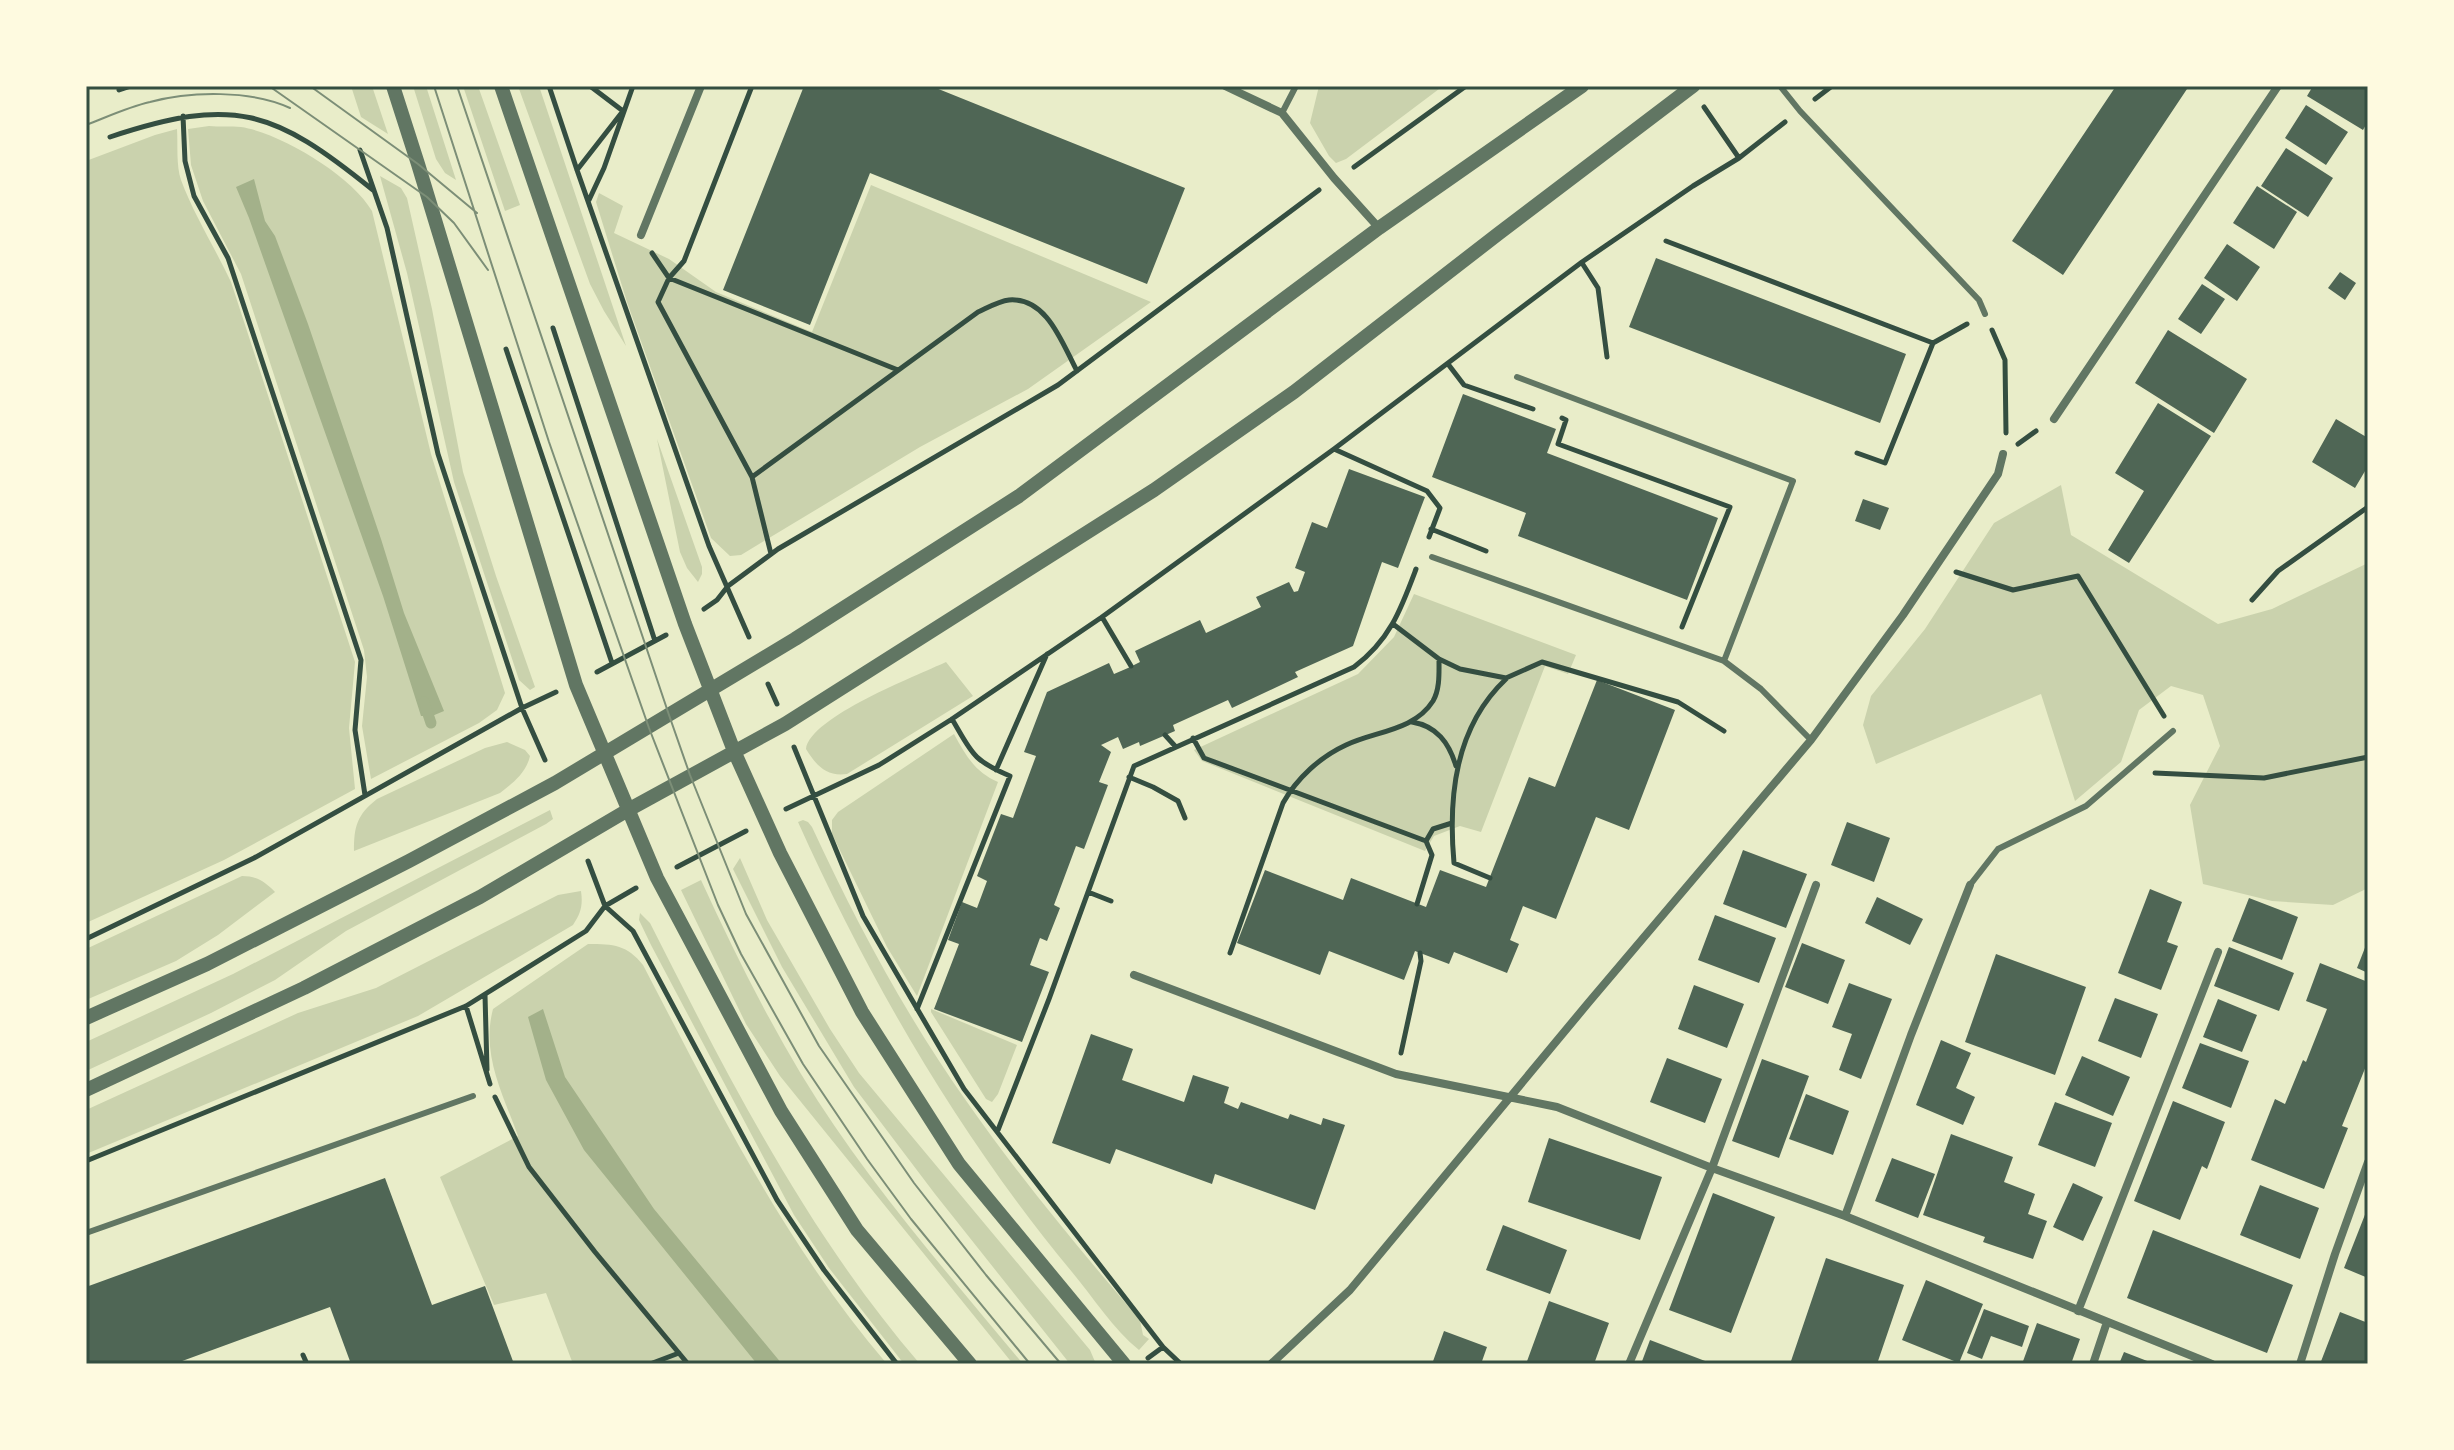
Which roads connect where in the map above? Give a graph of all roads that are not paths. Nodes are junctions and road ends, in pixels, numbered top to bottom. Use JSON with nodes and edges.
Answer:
{"nodes":[{"id":1,"x":393,"y":86,"type":"edge"},
{"id":2,"x":501,"y":86,"type":"edge"},
{"id":3,"x":701,"y":86,"type":"edge"},
{"id":4,"x":1225,"y":86,"type":"edge"},
{"id":5,"x":1296,"y":86,"type":"edge"},
{"id":6,"x":1582,"y":86,"type":"edge"},
{"id":7,"x":1693,"y":86,"type":"edge"},
{"id":8,"x":1780,"y":86,"type":"edge"},
{"id":9,"x":2278,"y":86,"type":"edge"},
{"id":10,"x":1282,"y":113,"type":"junction"},
{"id":11,"x":1379,"y":228,"type":"junction"},
{"id":12,"x":641,"y":235,"type":"road end"},
{"id":13,"x":1985,"y":314,"type":"road end"},
{"id":14,"x":1517,"y":377,"type":"dead end"},
{"id":15,"x":2054,"y":419,"type":"road end"},
{"id":16,"x":2003,"y":454,"type":"road end"},
{"id":17,"x":1432,"y":557,"type":"dead end"},
{"id":18,"x":1724,"y":661,"type":"junction"},
{"id":19,"x":710,"y":691,"type":"junction"},
{"id":20,"x":2173,"y":731,"type":"road end"},
{"id":21,"x":1811,"y":740,"type":"junction"},
{"id":22,"x":734,"y":751,"type":"junction"},
{"id":23,"x":604,"y":755,"type":"junction"},
{"id":24,"x":628,"y":810,"type":"junction"},
{"id":25,"x":1816,"y":885,"type":"dead end"},
{"id":26,"x":1970,"y":885,"type":"joint"},
{"id":27,"x":2218,"y":952,"type":"dead end"},
{"id":28,"x":1134,"y":975,"type":"dead end"},
{"id":29,"x":86,"y":1018,"type":"edge"},
{"id":30,"x":86,"y":1090,"type":"edge"},
{"id":31,"x":473,"y":1096,"type":"dead end"},
{"id":32,"x":1509,"y":1098,"type":"junction"},
{"id":33,"x":2368,"y":1162,"type":"edge"},
{"id":34,"x":1712,"y":1168,"type":"junction"},
{"id":35,"x":1845,"y":1216,"type":"junction"},
{"id":36,"x":86,"y":1233,"type":"edge"},
{"id":37,"x":2078,"y":1311,"type":"junction"},
{"id":38,"x":2107,"y":1322,"type":"junction"},
{"id":39,"x":970,"y":1364,"type":"edge"},
{"id":40,"x":1124,"y":1364,"type":"edge"},
{"id":41,"x":1271,"y":1364,"type":"edge"},
{"id":42,"x":1629,"y":1364,"type":"edge"},
{"id":43,"x":2093,"y":1364,"type":"edge"},
{"id":44,"x":2212,"y":1364,"type":"edge"},
{"id":45,"x":2300,"y":1364,"type":"edge"}],
"edges":[{"from":1,"to":23,"type":"street"},
{"from":2,"to":19,"type":"street"},
{"from":3,"to":12,"type":"street"},
{"from":4,"to":10,"type":"street"},
{"from":5,"to":10,"type":"lane"},
{"from":6,"to":11,"type":"street"},
{"from":7,"to":22,"type":"street"},
{"from":8,"to":13,"type":"lane"},
{"from":9,"to":15,"type":"street"},
{"from":10,"to":11,"type":"street"},
{"from":11,"to":19,"type":"street"},
{"from":14,"to":18,"type":"lane"},
{"from":16,"to":21,"type":"street"},
{"from":17,"to":18,"type":"lane"},
{"from":18,"to":21,"type":"lane"},
{"from":19,"to":22,"type":"street"},
{"from":19,"to":23,"type":"street"},
{"from":20,"to":26,"type":"lane"},
{"from":21,"to":32,"type":"street"},
{"from":22,"to":24,"type":"street"},
{"from":22,"to":40,"type":"street"},
{"from":23,"to":24,"type":"street"},
{"from":23,"to":29,"type":"street"},
{"from":24,"to":30,"type":"street"},
{"from":24,"to":39,"type":"street"},
{"from":25,"to":34,"type":"street"},
{"from":26,"to":35,"type":"street"},
{"from":27,"to":37,"type":"street"},
{"from":28,"to":32,"type":"street"},
{"from":31,"to":36,"type":"lane"},
{"from":32,"to":34,"type":"street"},
{"from":32,"to":41,"type":"street"},
{"from":33,"to":45,"type":"street"},
{"from":34,"to":35,"type":"street"},
{"from":34,"to":42,"type":"street"},
{"from":35,"to":37,"type":"street"},
{"from":37,"to":38,"type":"street"},
{"from":38,"to":43,"type":"street"},
{"from":38,"to":44,"type":"street"}]}
